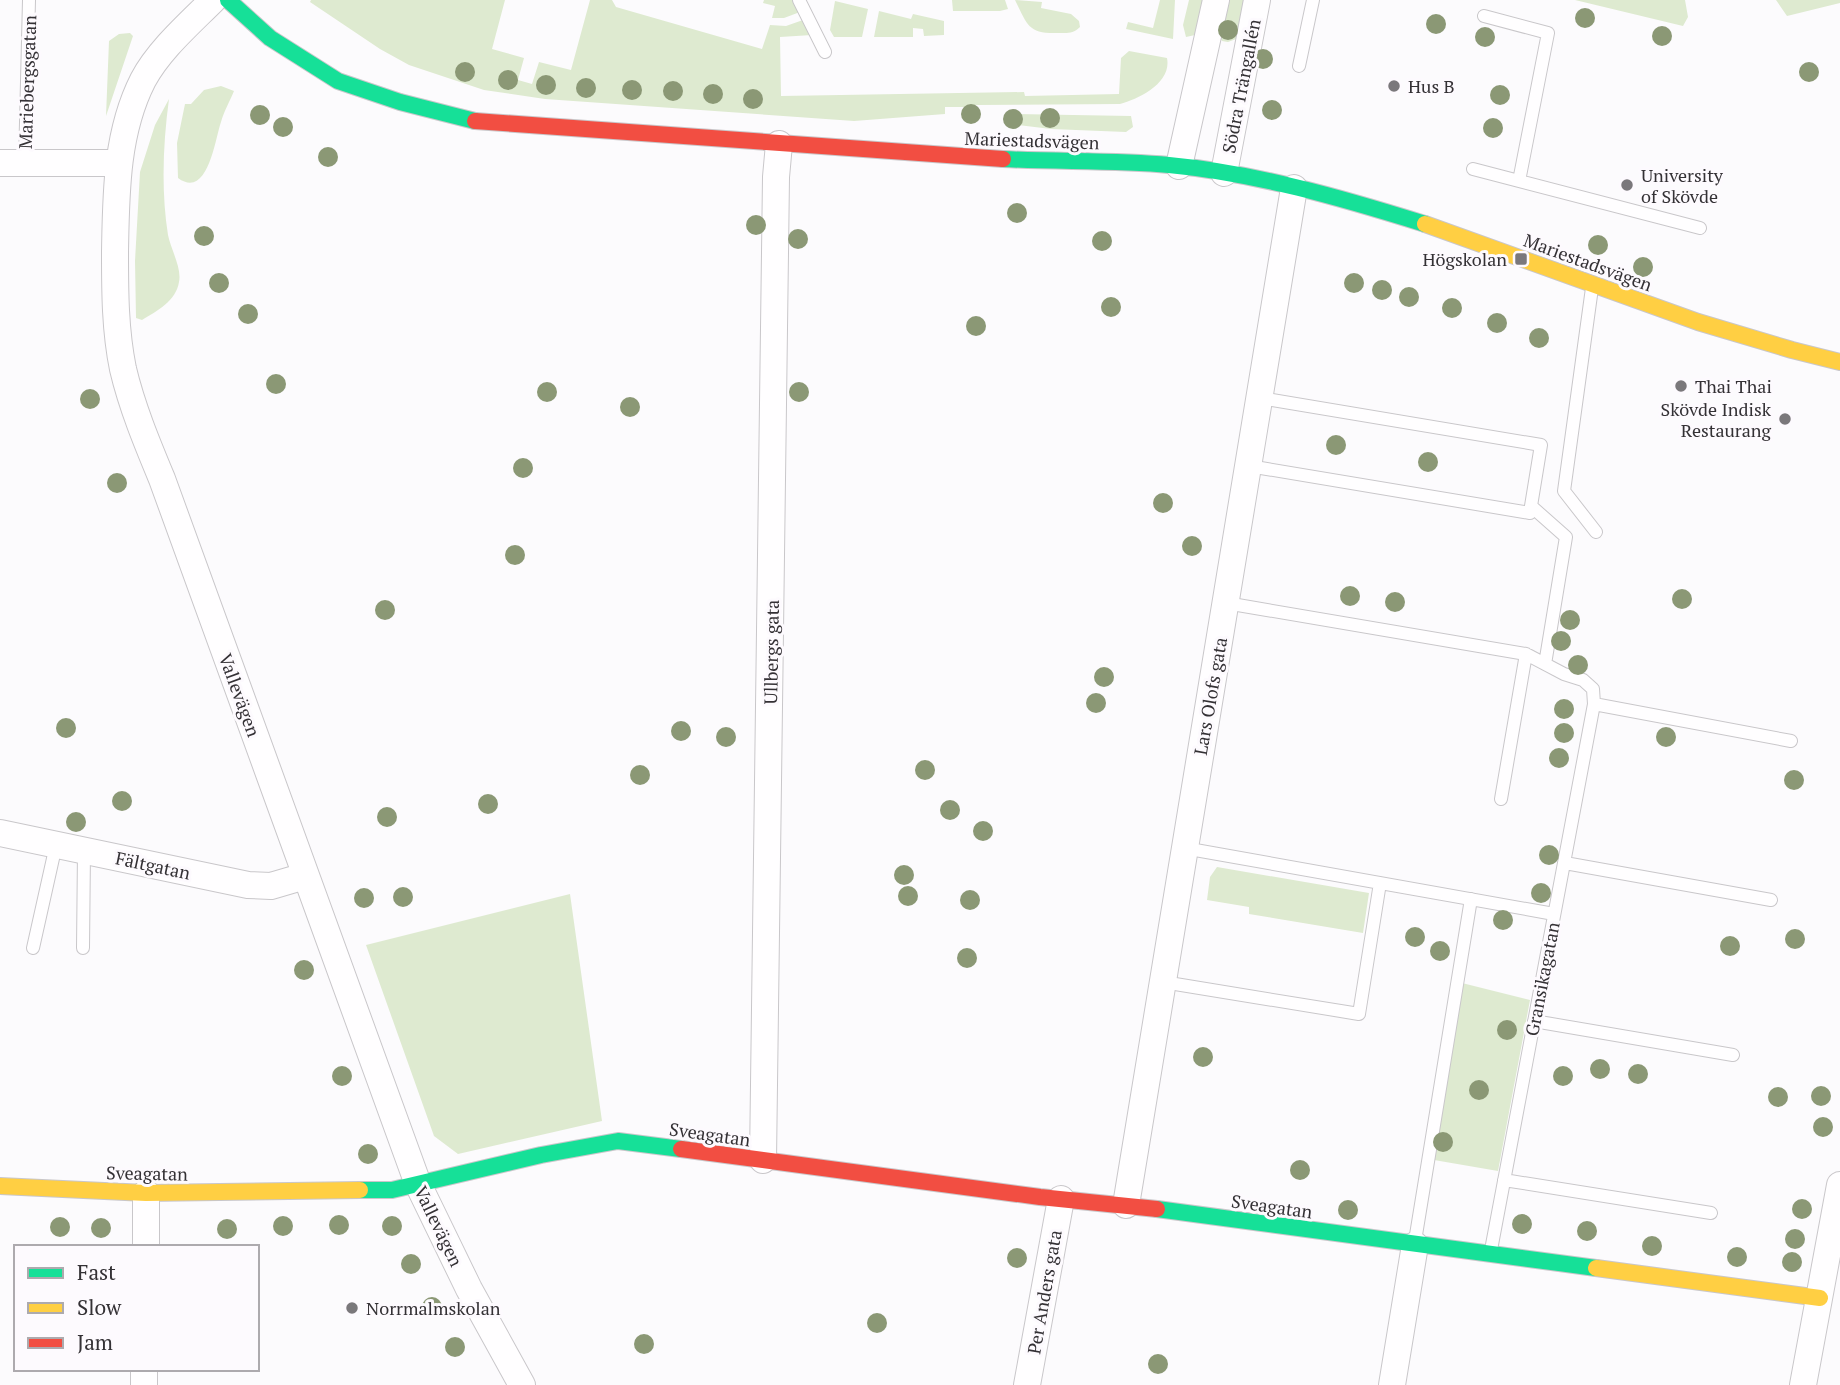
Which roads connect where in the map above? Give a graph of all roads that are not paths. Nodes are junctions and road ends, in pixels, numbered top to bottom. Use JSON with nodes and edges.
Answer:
{"nodes":[{"id":1,"x":29,"y":0,"type":"edge"},
{"id":2,"x":213,"y":0,"type":"edge"},
{"id":3,"x":228,"y":0,"type":"edge"},
{"id":4,"x":799,"y":0,"type":"edge"},
{"id":5,"x":1216,"y":0,"type":"edge"},
{"id":6,"x":1258,"y":0,"type":"edge"},
{"id":7,"x":1313,"y":0,"type":"edge"},
{"id":8,"x":1484,"y":16,"type":"dead end"},
{"id":9,"x":825,"y":52,"type":"dead end"},
{"id":10,"x":1299,"y":65,"type":"dead end"},
{"id":11,"x":779,"y":144,"type":"junction"},
{"id":12,"x":13,"y":163,"type":"edge"},
{"id":13,"x":119,"y":163,"type":"junction"},
{"id":14,"x":1179,"y":166,"type":"junction"},
{"id":15,"x":1473,"y":169,"type":"dead end"},
{"id":16,"x":1224,"y":173,"type":"junction"},
{"id":17,"x":1519,"y":181,"type":"junction"},
{"id":18,"x":1294,"y":188,"type":"junction"},
{"id":19,"x":1700,"y":228,"type":"dead end"},
{"id":20,"x":1593,"y":284,"type":"junction"},
{"id":21,"x":1840,"y":362,"type":"edge"},
{"id":22,"x":1260,"y":398,"type":"junction"},
{"id":23,"x":1249,"y":466,"type":"junction"},
{"id":24,"x":1531,"y":506,"type":"junction"},
{"id":25,"x":1596,"y":532,"type":"dead end"},
{"id":26,"x":1226,"y":603,"type":"junction"},
{"id":27,"x":1526,"y":654,"type":"junction"},
{"id":28,"x":1545,"y":664,"type":"junction"},
{"id":29,"x":1594,"y":704,"type":"junction"},
{"id":30,"x":1791,"y":741,"type":"dead end"},
{"id":31,"x":1502,"y":799,"type":"dead end"},
{"id":32,"x":0,"y":834,"type":"edge"},
{"id":33,"x":56,"y":845,"type":"junction"},
{"id":34,"x":1184,"y":848,"type":"junction"},
{"id":35,"x":84,"y":851,"type":"junction"},
{"id":36,"x":1565,"y":863,"type":"junction"},
{"id":37,"x":305,"y":876,"type":"junction"},
{"id":38,"x":1380,"y":883,"type":"junction"},
{"id":39,"x":1471,"y":899,"type":"junction"},
{"id":40,"x":1770,"y":900,"type":"dead end"},
{"id":41,"x":1555,"y":914,"type":"junction"},
{"id":42,"x":33,"y":948,"type":"dead end"},
{"id":43,"x":83,"y":948,"type":"dead end"},
{"id":44,"x":1163,"y":982,"type":"junction"},
{"id":45,"x":1534,"y":1021,"type":"junction"},
{"id":46,"x":1733,"y":1055,"type":"dead end"},
{"id":47,"x":763,"y":1160,"type":"junction"},
{"id":48,"x":1504,"y":1180,"type":"junction"},
{"id":49,"x":418,"y":1184,"type":"junction"},
{"id":50,"x":1840,"y":1185,"type":"edge"},
{"id":51,"x":0,"y":1186,"type":"edge"},
{"id":52,"x":146,"y":1193,"type":"junction"},
{"id":53,"x":1061,"y":1199,"type":"junction"},
{"id":54,"x":1126,"y":1205,"type":"junction"},
{"id":55,"x":1712,"y":1213,"type":"dead end"},
{"id":56,"x":146,"y":1245,"type":"edge"},
{"id":57,"x":1415,"y":1245,"type":"junction"},
{"id":58,"x":1490,"y":1255,"type":"junction"},
{"id":59,"x":1825,"y":1300,"type":"junction"},
{"id":60,"x":522,"y":1385,"type":"edge"},
{"id":61,"x":1027,"y":1385,"type":"edge"},
{"id":62,"x":1392,"y":1385,"type":"edge"},
{"id":63,"x":1803,"y":1385,"type":"edge"}],
"edges":[{"from":1,"to":12,"type":"lane","name":"Mariebergsgatan"},
{"from":2,"to":13,"type":"street","name":"Vallevägen"},
{"from":3,"to":11,"type":"street","name":"Mariestadsvägen"},
{"from":4,"to":9,"type":"lane"},
{"from":5,"to":14,"type":"street"},
{"from":6,"to":16,"type":"street","name":"Södra Trängallén"},
{"from":7,"to":10,"type":"lane"},
{"from":8,"to":17,"type":"lane"},
{"from":11,"to":14,"type":"street","name":"Mariestadsvägen"},
{"from":11,"to":47,"type":"street","name":"Ullbergs gata"},
{"from":12,"to":13,"type":"street","name":"Mariebergsgatan"},
{"from":13,"to":37,"type":"street","name":"Vallevägen"},
{"from":14,"to":16,"type":"street","name":"Mariestadsvägen"},
{"from":15,"to":17,"type":"lane"},
{"from":16,"to":18,"type":"street","name":"Mariestadsvägen"},
{"from":17,"to":19,"type":"lane"},
{"from":18,"to":20,"type":"street","name":"Mariestadsvägen"},
{"from":18,"to":22,"type":"street","name":"Lars Olofs gata"},
{"from":20,"to":21,"type":"street","name":"Mariestadsvägen"},
{"from":20,"to":25,"type":"lane"},
{"from":22,"to":23,"type":"street","name":"Lars Olofs gata"},
{"from":22,"to":24,"type":"lane"},
{"from":23,"to":24,"type":"lane"},
{"from":23,"to":26,"type":"street","name":"Lars Olofs gata"},
{"from":24,"to":28,"type":"lane"},
{"from":26,"to":27,"type":"lane"},
{"from":26,"to":34,"type":"street","name":"Lars Olofs gata"},
{"from":27,"to":28,"type":"lane"},
{"from":27,"to":31,"type":"lane"},
{"from":28,"to":29,"type":"lane"},
{"from":29,"to":30,"type":"lane"},
{"from":29,"to":36,"type":"lane","name":"Gransikagatan"},
{"from":32,"to":33,"type":"street","name":"Fältgatan"},
{"from":33,"to":35,"type":"street","name":"Fältgatan"},
{"from":33,"to":42,"type":"lane"},
{"from":34,"to":38,"type":"lane"},
{"from":34,"to":44,"type":"street","name":"Lars Olofs gata"},
{"from":35,"to":37,"type":"street","name":"Fältgatan"},
{"from":35,"to":43,"type":"lane"},
{"from":36,"to":40,"type":"lane"},
{"from":36,"to":41,"type":"lane","name":"Gransikagatan"},
{"from":37,"to":49,"type":"street","name":"Vallevägen"},
{"from":38,"to":39,"type":"lane"},
{"from":38,"to":44,"type":"lane"},
{"from":39,"to":41,"type":"lane"},
{"from":39,"to":57,"type":"lane"},
{"from":41,"to":45,"type":"lane","name":"Gransikagatan"},
{"from":44,"to":54,"type":"street","name":"Lars Olofs gata"},
{"from":45,"to":46,"type":"lane"},
{"from":45,"to":48,"type":"lane","name":"Gransikagatan"},
{"from":47,"to":49,"type":"street","name":"Sveagatan"},
{"from":47,"to":53,"type":"street","name":"Sveagatan"},
{"from":48,"to":55,"type":"lane"},
{"from":48,"to":58,"type":"lane","name":"Gransikagatan"},
{"from":49,"to":52,"type":"street","name":"Sveagatan"},
{"from":49,"to":60,"type":"street","name":"Vallevägen"},
{"from":50,"to":59,"type":"street"},
{"from":51,"to":52,"type":"street","name":"Sveagatan"},
{"from":52,"to":56,"type":"street"},
{"from":53,"to":54,"type":"street","name":"Sveagatan"},
{"from":53,"to":61,"type":"street","name":"Per Anders gata"},
{"from":54,"to":57,"type":"street","name":"Sveagatan"},
{"from":57,"to":58,"type":"street","name":"Sveagatan"},
{"from":57,"to":62,"type":"street"},
{"from":58,"to":59,"type":"street","name":"Sveagatan"},
{"from":59,"to":63,"type":"street"}]}
